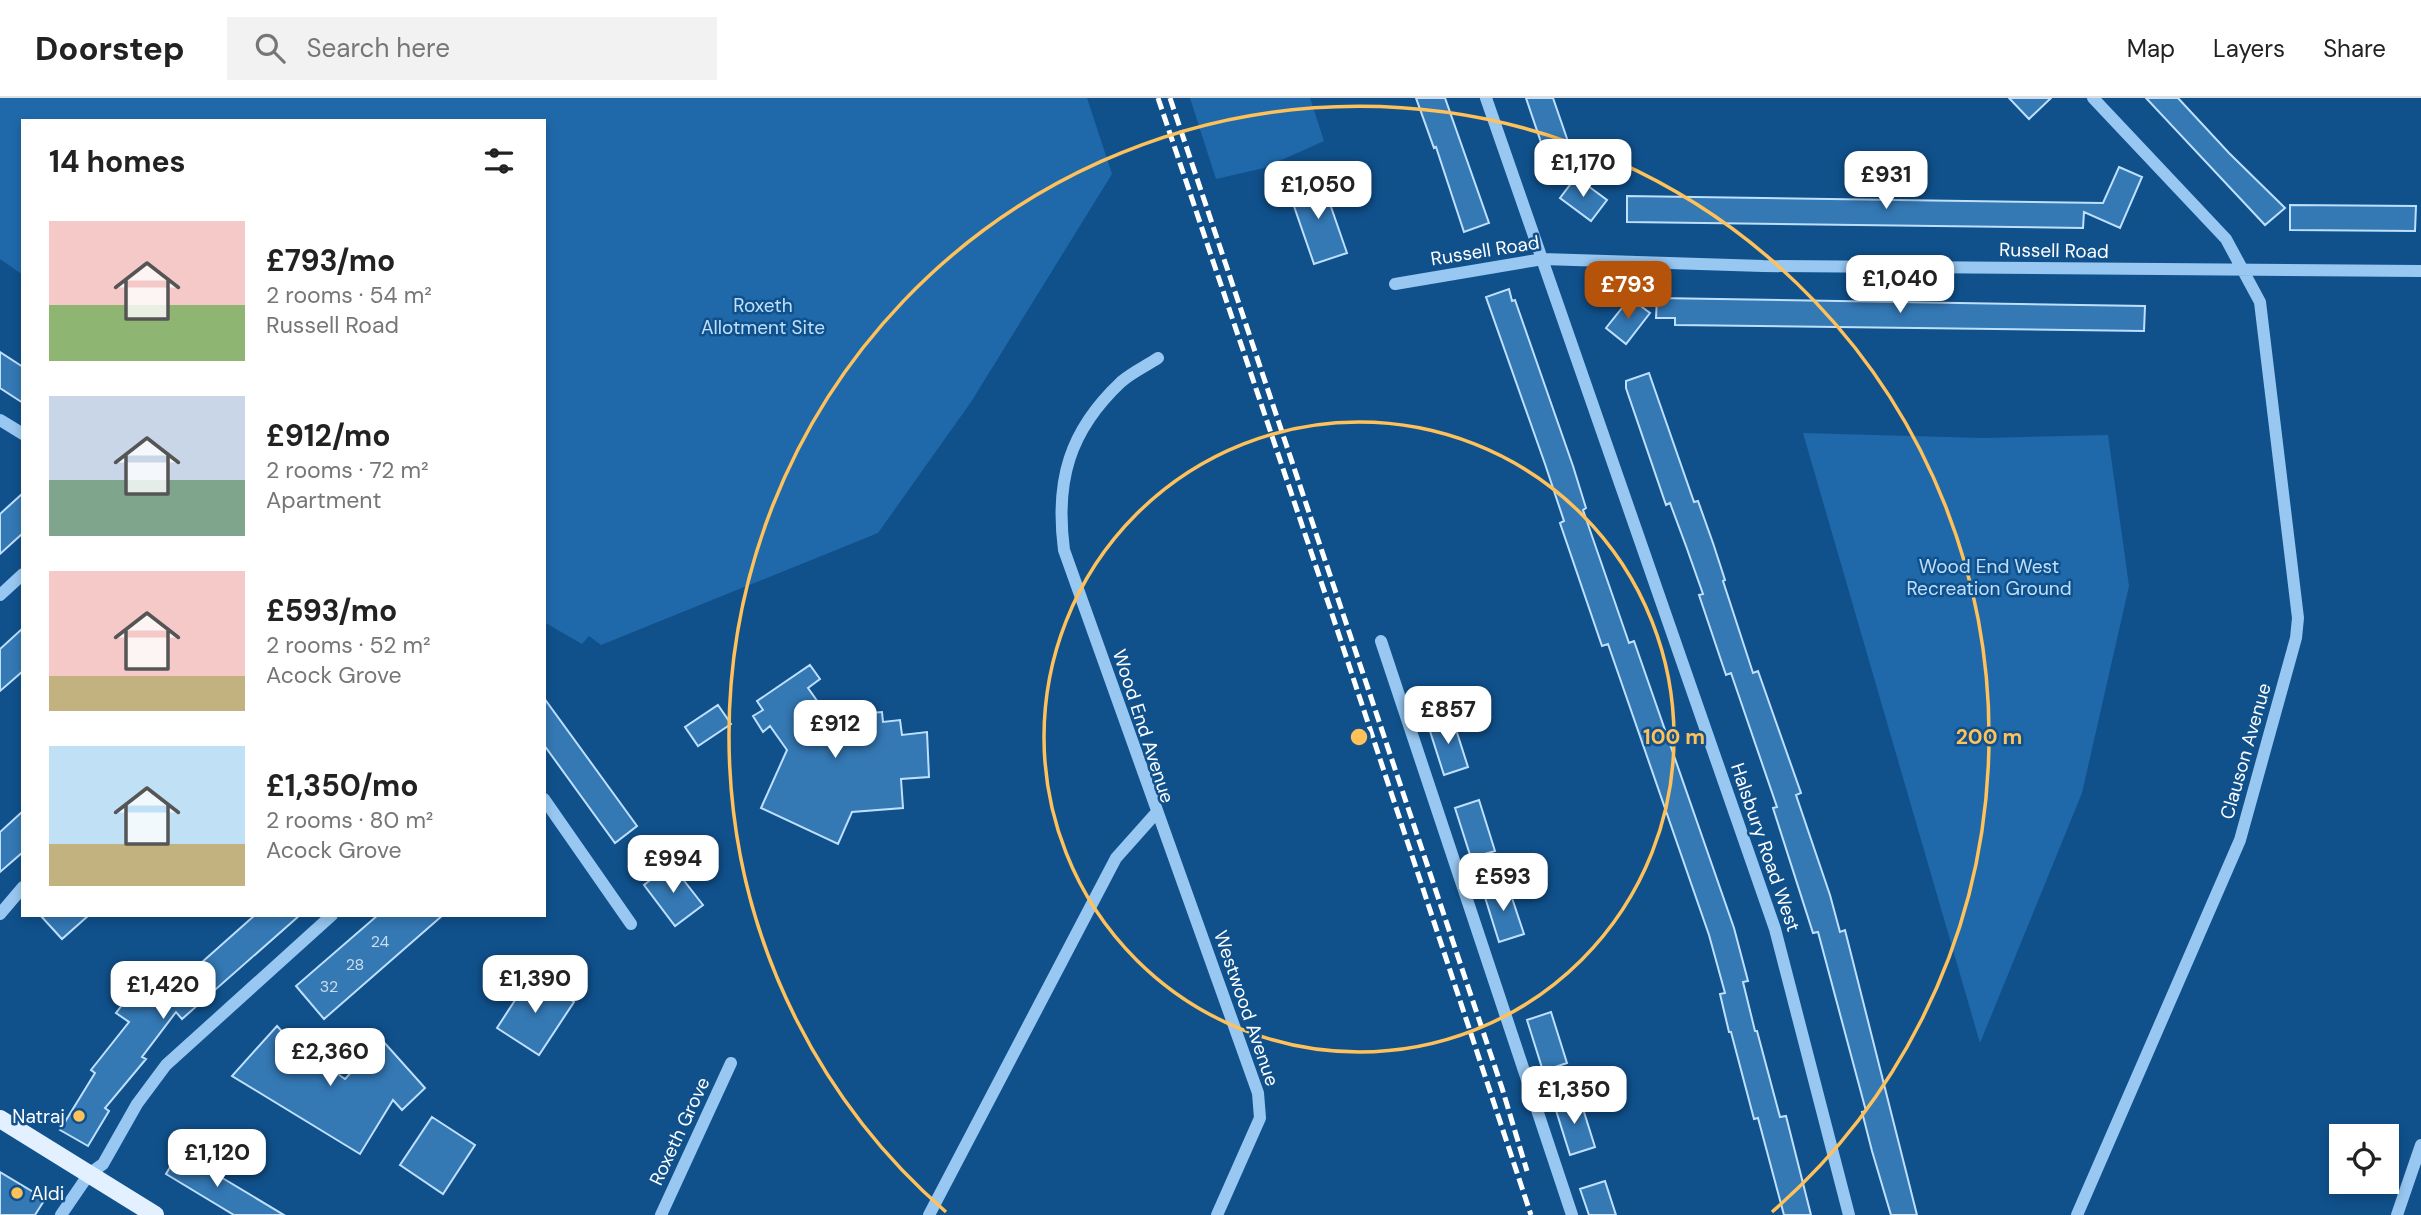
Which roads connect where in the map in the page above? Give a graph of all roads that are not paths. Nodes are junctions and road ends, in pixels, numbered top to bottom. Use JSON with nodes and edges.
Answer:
{"nodes":[{"id":1,"x":1486,"y":98,"type":"edge"},
{"id":2,"x":2093,"y":98,"type":"edge"},
{"id":3,"x":1543,"y":259,"type":"junction"},
{"id":4,"x":2244,"y":271,"type":"junction"},
{"id":5,"x":2421,"y":271,"type":"edge"},
{"id":6,"x":1395,"y":284,"type":"dead end"},
{"id":7,"x":1158,"y":358,"type":"dead end"},
{"id":8,"x":0,"y":420,"type":"edge"},
{"id":9,"x":21,"y":433,"type":"edge"},
{"id":10,"x":21,"y":576,"type":"edge"},
{"id":11,"x":0,"y":595,"type":"edge"},
{"id":12,"x":1381,"y":641,"type":"dead end"},
{"id":13,"x":546,"y":802,"type":"edge"},
{"id":14,"x":1157,"y":812,"type":"junction"},
{"id":15,"x":21,"y":889,"type":"edge"},
{"id":16,"x":0,"y":914,"type":"edge"},
{"id":17,"x":330,"y":917,"type":"edge"},
{"id":18,"x":631,"y":924,"type":"dead end"},
{"id":19,"x":731,"y":1063,"type":"dead end"},
{"id":20,"x":0,"y":1119,"type":"edge"},
{"id":21,"x":2421,"y":1145,"type":"edge"},
{"id":22,"x":89,"y":1174,"type":"junction"},
{"id":23,"x":61,"y":1215,"type":"edge"},
{"id":24,"x":155,"y":1215,"type":"edge"},
{"id":25,"x":661,"y":1215,"type":"edge"},
{"id":26,"x":929,"y":1215,"type":"edge"},
{"id":27,"x":1217,"y":1215,"type":"edge"},
{"id":28,"x":1572,"y":1215,"type":"edge"},
{"id":29,"x":1849,"y":1215,"type":"edge"},
{"id":30,"x":2077,"y":1215,"type":"edge"},
{"id":31,"x":2397,"y":1215,"type":"edge"}],
"edges":[{"from":1,"to":3,"type":"street","name":"Halsbury Road West"},
{"from":2,"to":4,"type":"street","name":"Clauson Avenue"},
{"from":3,"to":4,"type":"street","name":"Russell Road"},
{"from":3,"to":6,"type":"street","name":"Russell Road"},
{"from":3,"to":29,"type":"street","name":"Halsbury Road West"},
{"from":4,"to":5,"type":"street","name":"Russell Road"},
{"from":4,"to":30,"type":"street","name":"Clauson Avenue"},
{"from":7,"to":14,"type":"street","name":"Wood End Avenue"},
{"from":8,"to":9,"type":"street"},
{"from":10,"to":11,"type":"street"},
{"from":12,"to":28,"type":"street"},
{"from":13,"to":18,"type":"street"},
{"from":14,"to":26,"type":"street","name":"Wood End Avenue"},
{"from":14,"to":27,"type":"street","name":"Westwood Avenue"},
{"from":15,"to":16,"type":"street"},
{"from":17,"to":22,"type":"street"},
{"from":19,"to":25,"type":"street","name":"Roxeth Grove"},
{"from":20,"to":22,"type":"main road"},
{"from":21,"to":31,"type":"street"},
{"from":22,"to":23,"type":"street"},
{"from":22,"to":24,"type":"main road"}]}
